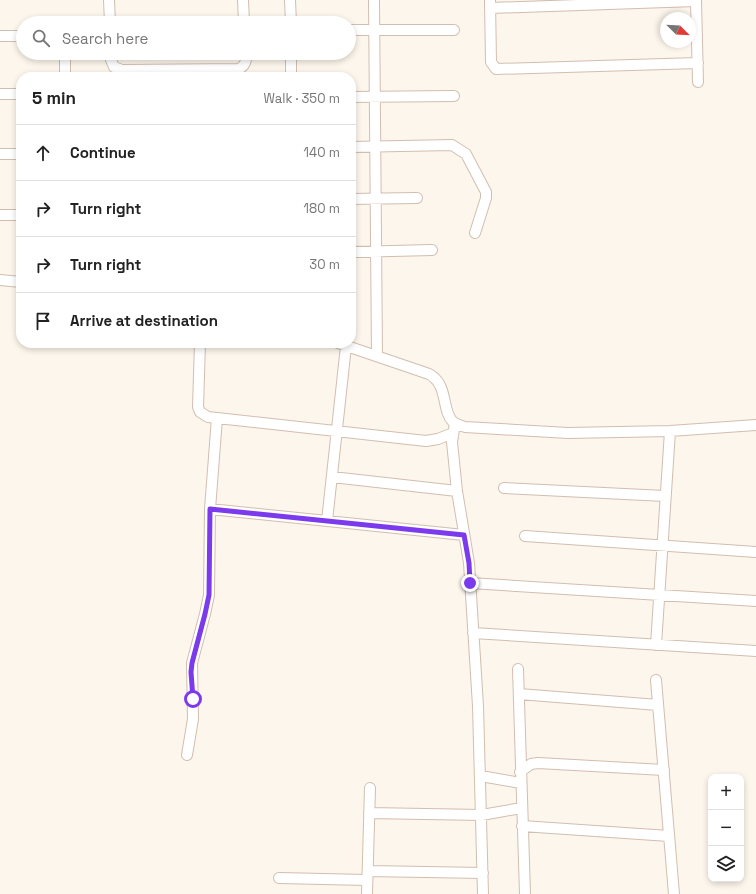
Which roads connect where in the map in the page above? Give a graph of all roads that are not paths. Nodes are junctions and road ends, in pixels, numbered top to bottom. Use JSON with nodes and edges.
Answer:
{"nodes":[{"id":1,"x":109,"y":0,"type":"edge"},
{"id":2,"x":243,"y":0,"type":"edge"},
{"id":3,"x":290,"y":0,"type":"edge"},
{"id":4,"x":374,"y":0,"type":"edge"},
{"id":5,"x":696,"y":0,"type":"edge"},
{"id":6,"x":490,"y":4,"type":"edge"},
{"id":7,"x":110,"y":16,"type":"edge"},
{"id":8,"x":244,"y":16,"type":"edge"},
{"id":9,"x":291,"y":16,"type":"edge"},
{"id":10,"x":356,"y":30,"type":"edge"},
{"id":11,"x":374,"y":30,"type":"junction"},
{"id":12,"x":454,"y":30,"type":"dead end"},
{"id":13,"x":0,"y":36,"type":"edge"},
{"id":14,"x":16,"y":36,"type":"edge"},
{"id":15,"x":64,"y":60,"type":"edge"},
{"id":16,"x":111,"y":60,"type":"edge"},
{"id":17,"x":246,"y":60,"type":"edge"},
{"id":18,"x":291,"y":60,"type":"edge"},
{"id":19,"x":698,"y":63,"type":"junction"},
{"id":20,"x":65,"y":72,"type":"edge"},
{"id":21,"x":291,"y":72,"type":"edge"},
{"id":22,"x":698,"y":82,"type":"dead end"},
{"id":23,"x":0,"y":94,"type":"edge"},
{"id":24,"x":16,"y":94,"type":"edge"},
{"id":25,"x":454,"y":96,"type":"dead end"},
{"id":26,"x":356,"y":97,"type":"edge"},
{"id":27,"x":376,"y":97,"type":"junction"},
{"id":28,"x":356,"y":147,"type":"edge"},
{"id":29,"x":375,"y":147,"type":"junction"},
{"id":30,"x":0,"y":154,"type":"edge"},
{"id":31,"x":16,"y":154,"type":"edge"},
{"id":32,"x":417,"y":198,"type":"dead end"},
{"id":33,"x":356,"y":199,"type":"edge"},
{"id":34,"x":375,"y":199,"type":"junction"},
{"id":35,"x":0,"y":215,"type":"edge"},
{"id":36,"x":16,"y":215,"type":"edge"},
{"id":37,"x":475,"y":233,"type":"dead end"},
{"id":38,"x":432,"y":250,"type":"dead end"},
{"id":39,"x":375,"y":251,"type":"junction"},
{"id":40,"x":356,"y":252,"type":"edge"},
{"id":41,"x":0,"y":280,"type":"edge"},
{"id":42,"x":16,"y":282,"type":"edge"},
{"id":43,"x":200,"y":348,"type":"edge"},
{"id":44,"x":342,"y":348,"type":"edge"},
{"id":45,"x":354,"y":348,"type":"edge"},
{"id":46,"x":377,"y":356,"type":"junction"},
{"id":47,"x":217,"y":418,"type":"junction"},
{"id":48,"x":455,"y":423,"type":"junction"},
{"id":49,"x":756,"y":425,"type":"edge"},
{"id":50,"x":337,"y":431,"type":"junction"},
{"id":51,"x":670,"y":431,"type":"junction"},
{"id":52,"x":452,"y":434,"type":"junction"},
{"id":53,"x":332,"y":477,"type":"junction"},
{"id":54,"x":504,"y":488,"type":"dead end"},
{"id":55,"x":457,"y":491,"type":"junction"},
{"id":56,"x":665,"y":496,"type":"junction"},
{"id":57,"x":210,"y":509,"type":"junction"},
{"id":58,"x":327,"y":521,"type":"junction"},
{"id":59,"x":464,"y":535,"type":"junction"},
{"id":60,"x":525,"y":536,"type":"dead end"},
{"id":61,"x":662,"y":545,"type":"junction"},
{"id":62,"x":756,"y":552,"type":"edge"},
{"id":63,"x":470,"y":583,"type":"junction"},
{"id":64,"x":659,"y":596,"type":"junction"},
{"id":65,"x":756,"y":601,"type":"edge"},
{"id":66,"x":473,"y":634,"type":"junction"},
{"id":67,"x":656,"y":645,"type":"junction"},
{"id":68,"x":756,"y":650,"type":"edge"},
{"id":69,"x":518,"y":669,"type":"dead end"},
{"id":70,"x":656,"y":680,"type":"dead end"},
{"id":71,"x":519,"y":694,"type":"junction"},
{"id":72,"x":658,"y":705,"type":"junction"},
{"id":73,"x":187,"y":755,"type":"dead end"},
{"id":74,"x":664,"y":770,"type":"junction"},
{"id":75,"x":520,"y":772,"type":"junction"},
{"id":76,"x":480,"y":776,"type":"junction"},
{"id":77,"x":521,"y":783,"type":"junction"},
{"id":78,"x":370,"y":788,"type":"dead end"},
{"id":79,"x":521,"y":808,"type":"junction"},
{"id":80,"x":369,"y":813,"type":"junction"},
{"id":81,"x":482,"y":814,"type":"junction"},
{"id":82,"x":522,"y":826,"type":"junction"},
{"id":83,"x":669,"y":836,"type":"junction"},
{"id":84,"x":483,"y":872,"type":"junction"},
{"id":85,"x":368,"y":875,"type":"junction"},
{"id":86,"x":279,"y":878,"type":"dead end"},
{"id":87,"x":367,"y":894,"type":"edge"},
{"id":88,"x":483,"y":894,"type":"edge"},
{"id":89,"x":525,"y":894,"type":"edge"},
{"id":90,"x":528,"y":894,"type":"edge"},
{"id":91,"x":674,"y":894,"type":"edge"}],
"edges":[{"from":1,"to":7,"type":"street"},
{"from":2,"to":8,"type":"street"},
{"from":3,"to":9,"type":"street"},
{"from":4,"to":11,"type":"street"},
{"from":5,"to":6,"type":"street"},
{"from":5,"to":19,"type":"street"},
{"from":6,"to":19,"type":"street"},
{"from":10,"to":11,"type":"street"},
{"from":11,"to":12,"type":"street"},
{"from":11,"to":27,"type":"street"},
{"from":13,"to":14,"type":"street"},
{"from":15,"to":20,"type":"street"},
{"from":16,"to":17,"type":"street"},
{"from":18,"to":21,"type":"street"},
{"from":19,"to":22,"type":"street"},
{"from":23,"to":24,"type":"street"},
{"from":25,"to":27,"type":"street"},
{"from":26,"to":27,"type":"street"},
{"from":27,"to":29,"type":"street"},
{"from":28,"to":29,"type":"street"},
{"from":29,"to":34,"type":"street"},
{"from":29,"to":37,"type":"street"},
{"from":30,"to":31,"type":"street"},
{"from":32,"to":34,"type":"street"},
{"from":33,"to":34,"type":"street"},
{"from":34,"to":39,"type":"street"},
{"from":35,"to":36,"type":"street"},
{"from":38,"to":39,"type":"street"},
{"from":39,"to":40,"type":"street"},
{"from":39,"to":46,"type":"street"},
{"from":41,"to":42,"type":"street"},
{"from":43,"to":47,"type":"street"},
{"from":44,"to":50,"type":"street"},
{"from":45,"to":46,"type":"street"},
{"from":46,"to":48,"type":"street"},
{"from":47,"to":50,"type":"street"},
{"from":47,"to":57,"type":"street"},
{"from":48,"to":51,"type":"street"},
{"from":48,"to":52,"type":"street"},
{"from":49,"to":51,"type":"street"},
{"from":50,"to":52,"type":"street"},
{"from":50,"to":53,"type":"street"},
{"from":51,"to":56,"type":"street"},
{"from":52,"to":55,"type":"street"},
{"from":53,"to":55,"type":"street"},
{"from":53,"to":58,"type":"street"},
{"from":54,"to":56,"type":"street"},
{"from":55,"to":59,"type":"street"},
{"from":56,"to":61,"type":"street"},
{"from":57,"to":58,"type":"street"},
{"from":57,"to":73,"type":"street"},
{"from":58,"to":59,"type":"street"},
{"from":59,"to":63,"type":"street"},
{"from":60,"to":61,"type":"street"},
{"from":61,"to":62,"type":"street"},
{"from":61,"to":64,"type":"street"},
{"from":63,"to":64,"type":"street"},
{"from":63,"to":66,"type":"street"},
{"from":64,"to":65,"type":"street"},
{"from":64,"to":67,"type":"street"},
{"from":66,"to":67,"type":"street"},
{"from":66,"to":76,"type":"street"},
{"from":67,"to":68,"type":"street"},
{"from":69,"to":71,"type":"street"},
{"from":70,"to":72,"type":"street"},
{"from":71,"to":72,"type":"street"},
{"from":71,"to":75,"type":"street"},
{"from":72,"to":74,"type":"street"},
{"from":74,"to":75,"type":"street"},
{"from":74,"to":83,"type":"street"},
{"from":75,"to":77,"type":"street"},
{"from":76,"to":77,"type":"street"},
{"from":76,"to":81,"type":"street"},
{"from":77,"to":79,"type":"street"},
{"from":78,"to":80,"type":"street"},
{"from":79,"to":81,"type":"street"},
{"from":79,"to":82,"type":"street"},
{"from":80,"to":81,"type":"street"},
{"from":80,"to":85,"type":"street"},
{"from":81,"to":84,"type":"street"},
{"from":82,"to":83,"type":"street"},
{"from":82,"to":89,"type":"street"},
{"from":83,"to":91,"type":"street"},
{"from":84,"to":85,"type":"street"},
{"from":84,"to":88,"type":"street"},
{"from":85,"to":86,"type":"street"},
{"from":85,"to":87,"type":"street"},
{"from":89,"to":90,"type":"street"}]}
